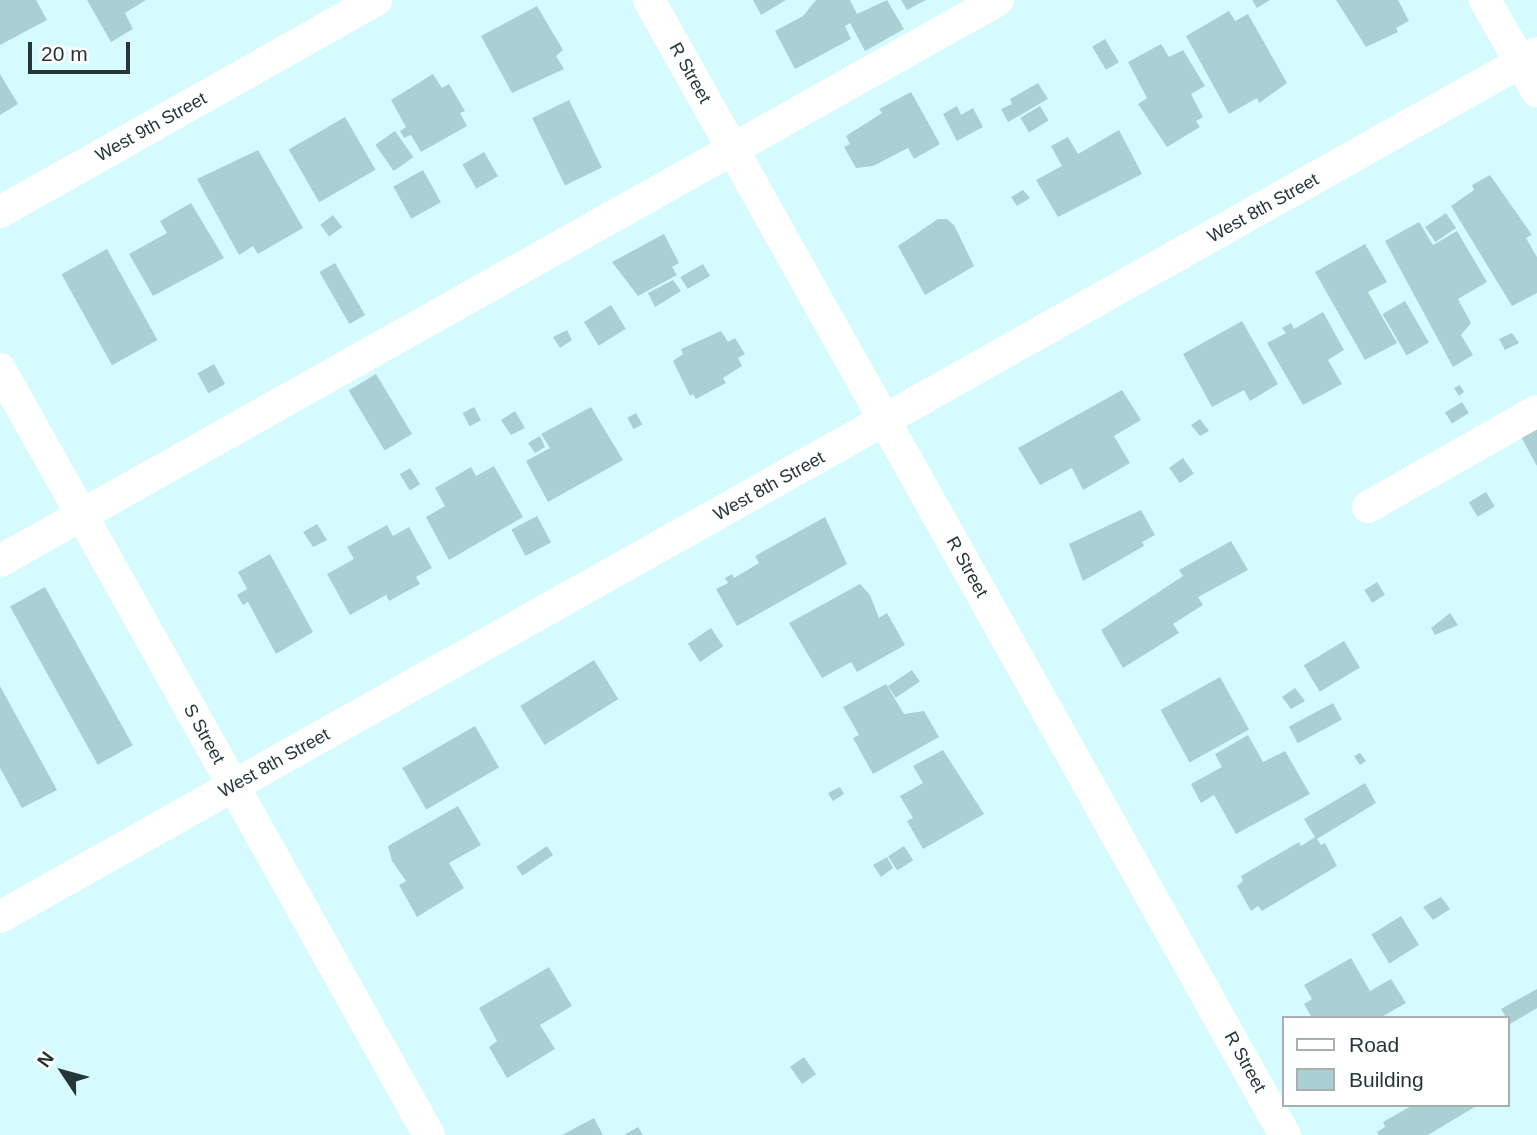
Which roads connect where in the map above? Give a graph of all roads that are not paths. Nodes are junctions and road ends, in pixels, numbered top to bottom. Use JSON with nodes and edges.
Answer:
{"nodes":[{"id":1,"x":376,"y":0,"type":"edge"},
{"id":2,"x":649,"y":0,"type":"edge"},
{"id":3,"x":998,"y":0,"type":"edge"},
{"id":4,"x":1485,"y":0,"type":"edge"},
{"id":5,"x":1529,"y":58,"type":"edge"},
{"id":6,"x":1537,"y":91,"type":"edge"},
{"id":7,"x":733,"y":149,"type":"junction"},
{"id":8,"x":0,"y":212,"type":"edge"},
{"id":9,"x":0,"y":369,"type":"edge"},
{"id":10,"x":1537,"y":411,"type":"edge"},
{"id":11,"x":885,"y":421,"type":"junction"},
{"id":12,"x":1368,"y":507,"type":"dead end"},
{"id":13,"x":82,"y":515,"type":"junction"},
{"id":14,"x":0,"y":561,"type":"edge"},
{"id":15,"x":233,"y":786,"type":"junction"},
{"id":16,"x":0,"y":918,"type":"edge"},
{"id":17,"x":429,"y":1135,"type":"edge"},
{"id":18,"x":1285,"y":1135,"type":"edge"}],
"edges":[{"from":1,"to":8,"type":"street","name":"West 9th Street"},
{"from":2,"to":7,"type":"street","name":"R Street"},
{"from":3,"to":7,"type":"street"},
{"from":4,"to":5,"type":"street"},
{"from":5,"to":6,"type":"street"},
{"from":5,"to":11,"type":"street","name":"West 8th Street"},
{"from":7,"to":11,"type":"street","name":"R Street"},
{"from":7,"to":13,"type":"street"},
{"from":9,"to":13,"type":"street","name":"S Street"},
{"from":10,"to":12,"type":"street"},
{"from":11,"to":15,"type":"street","name":"West 8th Street"},
{"from":11,"to":18,"type":"street","name":"R Street"},
{"from":13,"to":14,"type":"street"},
{"from":13,"to":15,"type":"street","name":"S Street"},
{"from":15,"to":16,"type":"street","name":"West 8th Street"},
{"from":15,"to":17,"type":"street","name":"S Street"}]}
